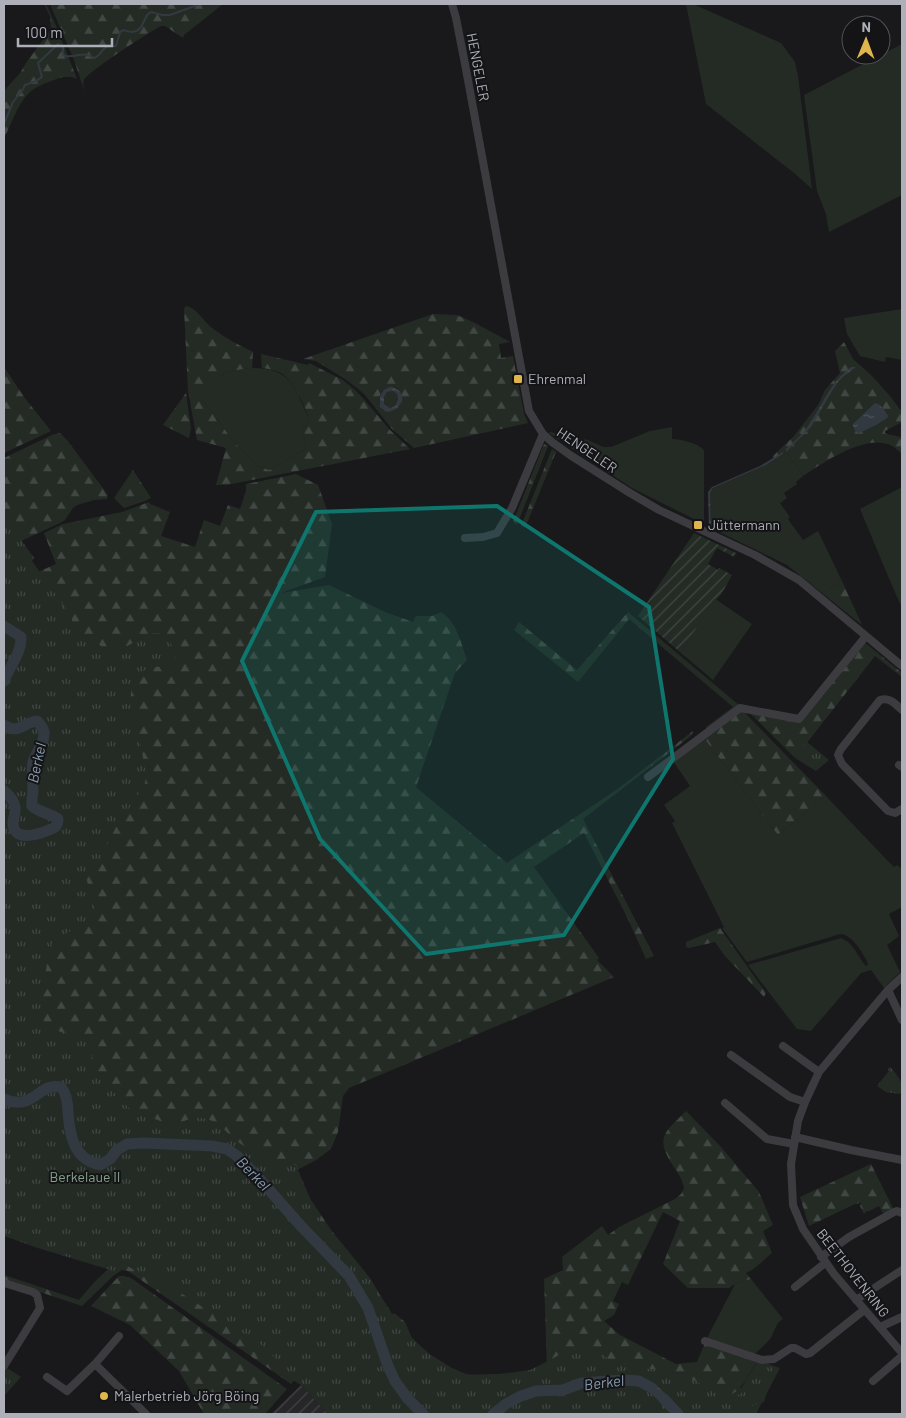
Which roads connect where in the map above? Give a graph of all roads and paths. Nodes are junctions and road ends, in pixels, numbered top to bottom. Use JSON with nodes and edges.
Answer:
{"nodes":[{"id":1,"x":452,"y":4,"type":"edge"},
{"id":2,"x":543,"y":434,"type":"junction"},
{"id":3,"x":465,"y":538,"type":"dead end"},
{"id":4,"x":866,"y":636,"type":"junction"},
{"id":5,"x":902,"y":666,"type":"edge"},
{"id":6,"x":902,"y":710,"type":"edge"},
{"id":7,"x":648,"y":777,"type":"dead end"},
{"id":8,"x":902,"y":809,"type":"edge"},
{"id":9,"x":902,"y":977,"type":"edge"},
{"id":10,"x":888,"y":990,"type":"junction"},
{"id":11,"x":902,"y":1020,"type":"edge"},
{"id":12,"x":784,"y":1046,"type":"dead end"},
{"id":13,"x":731,"y":1055,"type":"dead end"},
{"id":14,"x":819,"y":1072,"type":"junction"},
{"id":15,"x":805,"y":1102,"type":"junction"},
{"id":16,"x":725,"y":1103,"type":"dead end"},
{"id":17,"x":794,"y":1140,"type":"junction"},
{"id":18,"x":902,"y":1160,"type":"edge"},
{"id":19,"x":902,"y":1212,"type":"edge"},
{"id":20,"x":823,"y":1260,"type":"junction"},
{"id":21,"x":902,"y":1270,"type":"edge"},
{"id":22,"x":4,"y":1283,"type":"edge"},
{"id":23,"x":794,"y":1287,"type":"dead end"},
{"id":24,"x":856,"y":1300,"type":"junction"},
{"id":25,"x":864,"y":1310,"type":"junction"},
{"id":26,"x":902,"y":1317,"type":"edge"},
{"id":27,"x":880,"y":1328,"type":"junction"},
{"id":28,"x":119,"y":1336,"type":"dead end"},
{"id":29,"x":705,"y":1341,"type":"dead end"},
{"id":30,"x":902,"y":1354,"type":"edge"},
{"id":31,"x":95,"y":1364,"type":"junction"},
{"id":32,"x":4,"y":1366,"type":"edge"},
{"id":33,"x":47,"y":1377,"type":"dead end"},
{"id":34,"x":873,"y":1381,"type":"dead end"},
{"id":35,"x":146,"y":1414,"type":"edge"}],
"edges":[{"from":1,"to":2,"type":"street","name":"HENGELER"},
{"from":2,"to":3,"type":"street"},
{"from":2,"to":4,"type":"street","name":"HENGELER"},
{"from":4,"to":5,"type":"street","name":"HENGELER"},
{"from":4,"to":7,"type":"street"},
{"from":6,"to":8,"type":"street"},
{"from":9,"to":10,"type":"street","name":"BEETHOVENRING"},
{"from":10,"to":11,"type":"street"},
{"from":10,"to":14,"type":"street","name":"BEETHOVENRING"},
{"from":12,"to":14,"type":"street"},
{"from":13,"to":15,"type":"street"},
{"from":14,"to":15,"type":"street","name":"BEETHOVENRING"},
{"from":15,"to":17,"type":"street","name":"BEETHOVENRING"},
{"from":16,"to":17,"type":"street"},
{"from":17,"to":18,"type":"street"},
{"from":17,"to":20,"type":"street","name":"BEETHOVENRING"},
{"from":19,"to":20,"type":"street"},
{"from":20,"to":23,"type":"street"},
{"from":20,"to":24,"type":"street","name":"BEETHOVENRING"},
{"from":21,"to":24,"type":"street"},
{"from":22,"to":32,"type":"street"},
{"from":24,"to":25,"type":"street","name":"BEETHOVENRING"},
{"from":25,"to":27,"type":"street","name":"BEETHOVENRING"},
{"from":25,"to":29,"type":"street"},
{"from":26,"to":27,"type":"street"},
{"from":27,"to":30,"type":"street","name":"BEETHOVENRING"},
{"from":28,"to":31,"type":"street"},
{"from":30,"to":34,"type":"street"},
{"from":31,"to":33,"type":"street"},
{"from":31,"to":35,"type":"street"}]}
